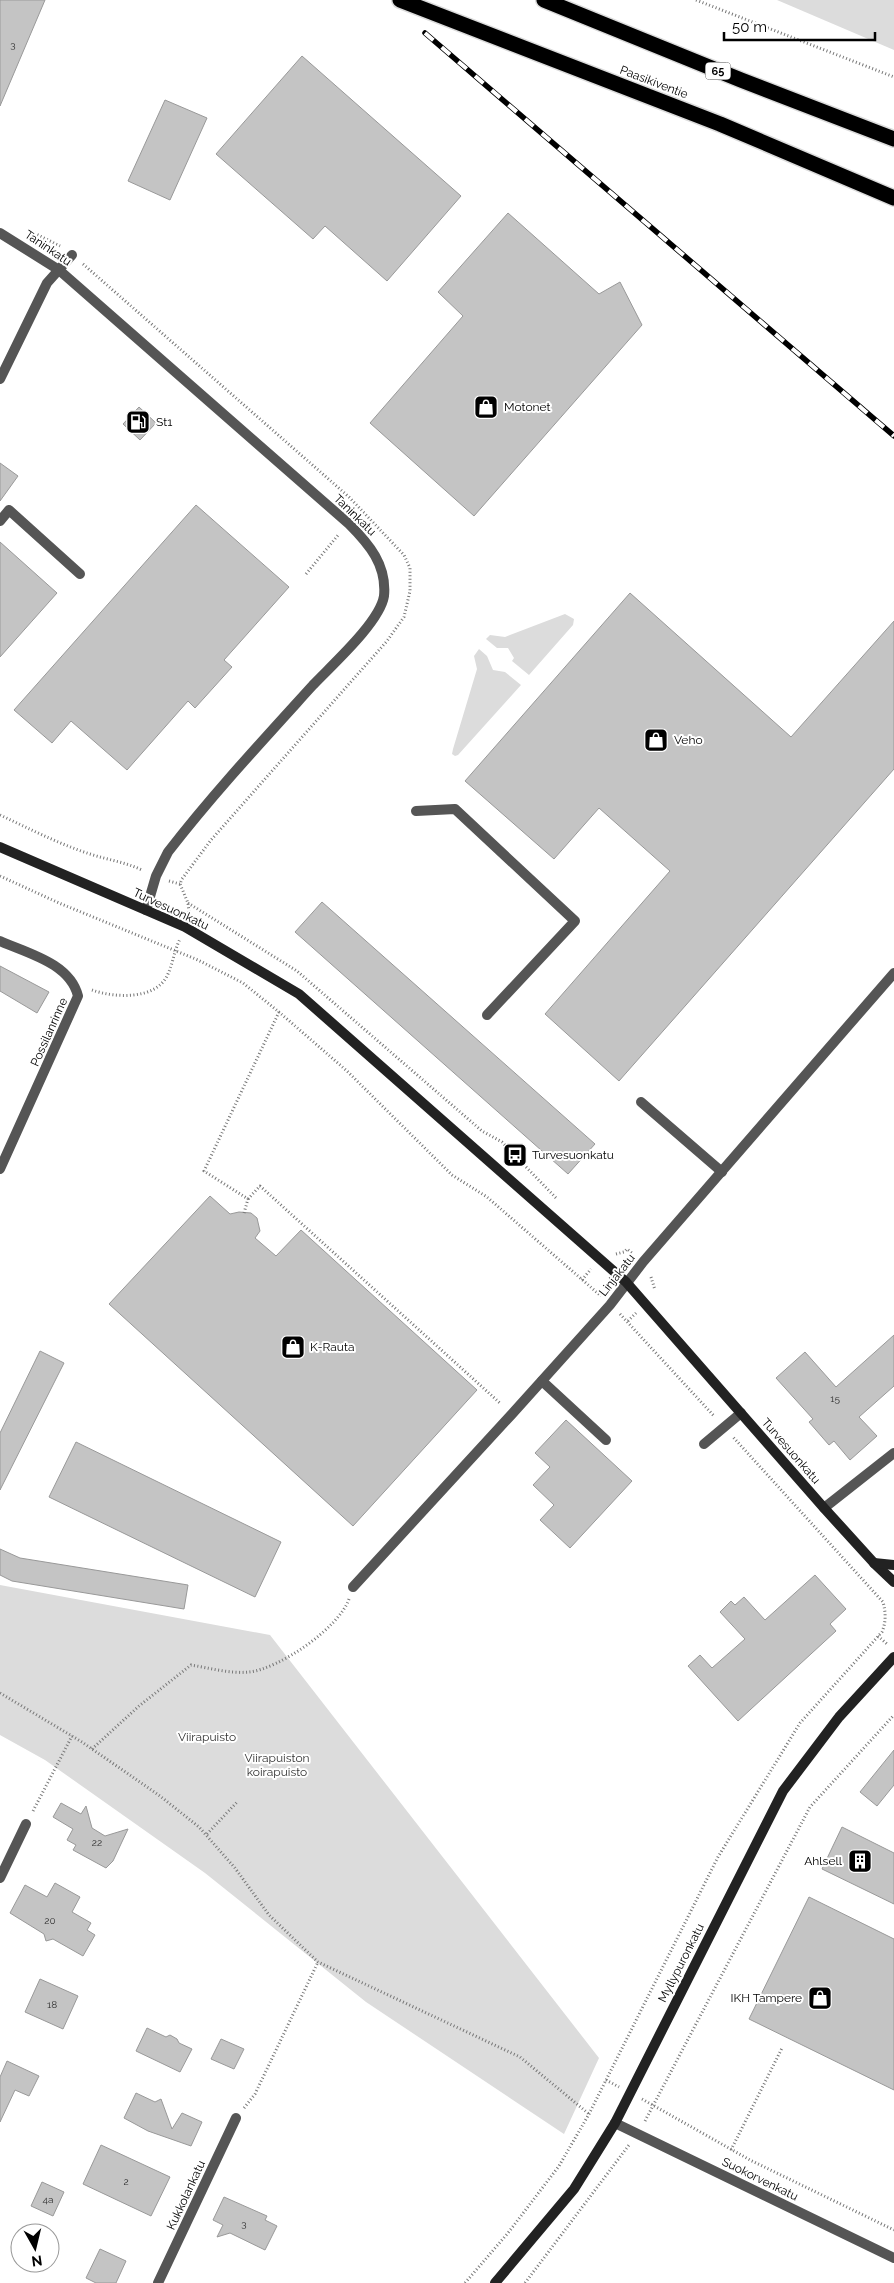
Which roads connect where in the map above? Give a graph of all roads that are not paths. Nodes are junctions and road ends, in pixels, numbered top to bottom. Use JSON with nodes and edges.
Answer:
{"nodes":[{"id":1,"x":400,"y":0,"type":"edge"},
{"id":2,"x":544,"y":0,"type":"edge"},
{"id":3,"x":894,"y":139,"type":"edge"},
{"id":4,"x":894,"y":198,"type":"edge"},
{"id":5,"x":0,"y":233,"type":"edge"},
{"id":6,"x":72,"y":255,"type":"road end"},
{"id":7,"x":59,"y":270,"type":"junction"},
{"id":8,"x":0,"y":379,"type":"edge"},
{"id":9,"x":0,"y":521,"type":"edge"},
{"id":10,"x":80,"y":574,"type":"dead end"},
{"id":11,"x":416,"y":811,"type":"dead end"},
{"id":12,"x":0,"y":847,"type":"edge"},
{"id":13,"x":146,"y":910,"type":"junction"},
{"id":14,"x":0,"y":941,"type":"edge"},
{"id":15,"x":894,"y":973,"type":"edge"},
{"id":16,"x":487,"y":1015,"type":"dead end"},
{"id":17,"x":641,"y":1102,"type":"dead end"},
{"id":18,"x":0,"y":1169,"type":"edge"},
{"id":19,"x":722,"y":1172,"type":"junction"},
{"id":20,"x":626,"y":1282,"type":"junction"},
{"id":21,"x":542,"y":1380,"type":"junction"},
{"id":22,"x":741,"y":1413,"type":"junction"},
{"id":23,"x":606,"y":1440,"type":"dead end"},
{"id":24,"x":704,"y":1444,"type":"dead end"},
{"id":25,"x":894,"y":1453,"type":"edge"},
{"id":26,"x":824,"y":1508,"type":"junction"},
{"id":27,"x":874,"y":1563,"type":"junction"},
{"id":28,"x":894,"y":1565,"type":"edge"},
{"id":29,"x":894,"y":1582,"type":"edge"},
{"id":30,"x":353,"y":1587,"type":"road end"},
{"id":31,"x":894,"y":1657,"type":"edge"},
{"id":32,"x":26,"y":1824,"type":"road end"},
{"id":33,"x":0,"y":1878,"type":"edge"},
{"id":34,"x":236,"y":2118,"type":"road end"},
{"id":35,"x":615,"y":2122,"type":"junction"},
{"id":36,"x":894,"y":2258,"type":"edge"},
{"id":37,"x":158,"y":2283,"type":"edge"},
{"id":38,"x":495,"y":2283,"type":"edge"}],
"edges":[{"from":1,"to":4,"type":"highway","name":"Paasikiventie"},
{"from":2,"to":3,"type":"highway","number":"65"},
{"from":5,"to":7,"type":"street","name":"Taninkatu"},
{"from":6,"to":7,"type":"street"},
{"from":7,"to":8,"type":"street"},
{"from":7,"to":13,"type":"street","name":"Taninkatu"},
{"from":9,"to":10,"type":"street"},
{"from":11,"to":16,"type":"street"},
{"from":12,"to":13,"type":"main road","name":"Turvesuonkatu"},
{"from":13,"to":20,"type":"main road","name":"Turvesuonkatu"},
{"from":14,"to":18,"type":"street","name":"Possilanrinne"},
{"from":15,"to":19,"type":"street","name":"Linjakatu"},
{"from":17,"to":19,"type":"street"},
{"from":19,"to":20,"type":"street","name":"Linjakatu"},
{"from":20,"to":21,"type":"street","name":"Linjakatu"},
{"from":20,"to":22,"type":"main road","name":"Turvesuonkatu"},
{"from":21,"to":23,"type":"street"},
{"from":21,"to":30,"type":"street","name":"Linjakatu"},
{"from":22,"to":24,"type":"street"},
{"from":22,"to":26,"type":"main road","name":"Turvesuonkatu"},
{"from":25,"to":26,"type":"street"},
{"from":26,"to":27,"type":"main road","name":"Turvesuonkatu"},
{"from":27,"to":28,"type":"main road"},
{"from":27,"to":29,"type":"main road","name":"Turvesuonkatu"},
{"from":31,"to":35,"type":"main road","name":"Myllypuronkatu"},
{"from":32,"to":33,"type":"street"},
{"from":34,"to":37,"type":"street","name":"Kukkolankatu"},
{"from":35,"to":36,"type":"street","name":"Suokorvenkatu"},
{"from":35,"to":38,"type":"main road","name":"Myllypuronkatu"}]}
